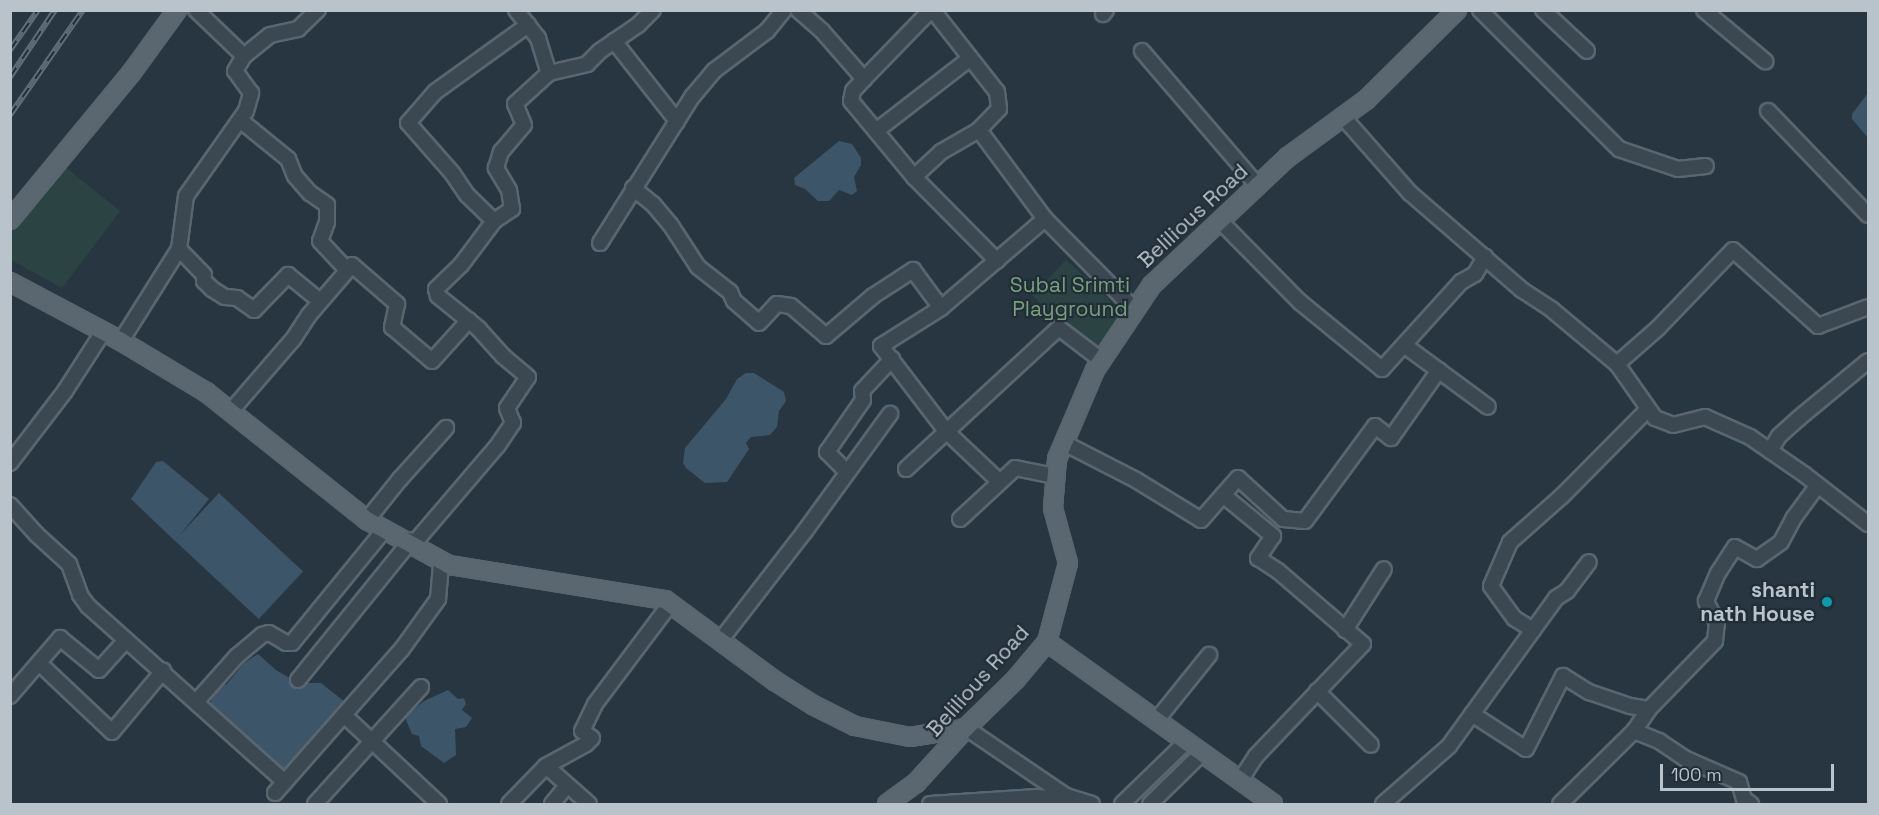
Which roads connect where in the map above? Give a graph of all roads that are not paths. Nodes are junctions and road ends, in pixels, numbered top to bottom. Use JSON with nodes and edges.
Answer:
{"nodes":[{"id":1,"x":177,"y":10,"type":"edge"},
{"id":2,"x":196,"y":10,"type":"edge"},
{"id":3,"x":318,"y":10,"type":"edge"},
{"id":4,"x":516,"y":10,"type":"edge"},
{"id":5,"x":653,"y":10,"type":"edge"},
{"id":6,"x":784,"y":10,"type":"edge"},
{"id":7,"x":798,"y":10,"type":"edge"},
{"id":8,"x":1457,"y":10,"type":"edge"},
{"id":9,"x":1480,"y":10,"type":"edge"},
{"id":10,"x":1544,"y":10,"type":"edge"},
{"id":11,"x":1704,"y":10,"type":"edge"},
{"id":12,"x":528,"y":25,"type":"junction"},
{"id":13,"x":614,"y":41,"type":"junction"},
{"id":14,"x":1142,"y":51,"type":"dead end"},
{"id":15,"x":1587,"y":51,"type":"dead end"},
{"id":16,"x":244,"y":56,"type":"junction"},
{"id":17,"x":969,"y":59,"type":"junction"},
{"id":18,"x":1765,"y":61,"type":"dead end"},
{"id":19,"x":549,"y":73,"type":"junction"},
{"id":20,"x":864,"y":79,"type":"junction"},
{"id":21,"x":1768,"y":111,"type":"dead end"},
{"id":22,"x":1343,"y":117,"type":"junction"},
{"id":23,"x":240,"y":120,"type":"junction"},
{"id":24,"x":677,"y":122,"type":"junction"},
{"id":25,"x":978,"y":130,"type":"junction"},
{"id":26,"x":876,"y":131,"type":"junction"},
{"id":27,"x":1706,"y":166,"type":"dead end"},
{"id":28,"x":914,"y":177,"type":"junction"},
{"id":29,"x":1257,"y":186,"type":"junction"},
{"id":30,"x":633,"y":188,"type":"junction"},
{"id":31,"x":1869,"y":215,"type":"edge"},
{"id":32,"x":1045,"y":219,"type":"junction"},
{"id":33,"x":10,"y":220,"type":"edge"},
{"id":34,"x":494,"y":221,"type":"junction"},
{"id":35,"x":1220,"y":221,"type":"junction"},
{"id":36,"x":600,"y":243,"type":"dead end"},
{"id":37,"x":179,"y":249,"type":"junction"},
{"id":38,"x":1485,"y":257,"type":"junction"},
{"id":39,"x":997,"y":261,"type":"junction"},
{"id":40,"x":347,"y":270,"type":"junction"},
{"id":41,"x":10,"y":282,"type":"edge"},
{"id":42,"x":320,"y":301,"type":"junction"},
{"id":43,"x":1869,"y":307,"type":"edge"},
{"id":44,"x":941,"y":309,"type":"junction"},
{"id":45,"x":1135,"y":310,"type":"junction"},
{"id":46,"x":469,"y":320,"type":"junction"},
{"id":47,"x":103,"y":332,"type":"junction"},
{"id":48,"x":121,"y":341,"type":"junction"},
{"id":49,"x":1404,"y":345,"type":"junction"},
{"id":50,"x":892,"y":359,"type":"junction"},
{"id":51,"x":1101,"y":360,"type":"junction"},
{"id":52,"x":1869,"y":361,"type":"edge"},
{"id":53,"x":1617,"y":364,"type":"junction"},
{"id":54,"x":1439,"y":370,"type":"junction"},
{"id":55,"x":1488,"y":407,"type":"dead end"},
{"id":56,"x":1648,"y":409,"type":"junction"},
{"id":57,"x":231,"y":411,"type":"junction"},
{"id":58,"x":890,"y":414,"type":"dead end"},
{"id":59,"x":446,"y":428,"type":"dead end"},
{"id":60,"x":946,"y":431,"type":"junction"},
{"id":61,"x":1064,"y":443,"type":"junction"},
{"id":62,"x":1770,"y":451,"type":"junction"},
{"id":63,"x":10,"y":463,"type":"edge"},
{"id":64,"x":906,"y":469,"type":"dead end"},
{"id":65,"x":846,"y":471,"type":"junction"},
{"id":66,"x":1055,"y":476,"type":"junction"},
{"id":67,"x":1000,"y":482,"type":"junction"},
{"id":68,"x":1818,"y":485,"type":"junction"},
{"id":69,"x":1224,"y":495,"type":"junction"},
{"id":70,"x":10,"y":505,"type":"edge"},
{"id":71,"x":960,"y":519,"type":"dead end"},
{"id":72,"x":367,"y":520,"type":"junction"},
{"id":73,"x":1869,"y":524,"type":"edge"},
{"id":74,"x":385,"y":530,"type":"junction"},
{"id":75,"x":407,"y":542,"type":"junction"},
{"id":76,"x":441,"y":561,"type":"junction"},
{"id":77,"x":1589,"y":562,"type":"dead end"},
{"id":78,"x":1384,"y":569,"type":"dead end"},
{"id":79,"x":670,"y":604,"type":"junction"},
{"id":80,"x":1345,"y":630,"type":"junction"},
{"id":81,"x":1533,"y":630,"type":"junction"},
{"id":82,"x":126,"y":640,"type":"junction"},
{"id":83,"x":720,"y":640,"type":"junction"},
{"id":84,"x":1047,"y":642,"type":"junction"},
{"id":85,"x":1209,"y":655,"type":"dead end"},
{"id":86,"x":39,"y":663,"type":"junction"},
{"id":87,"x":163,"y":671,"type":"junction"},
{"id":88,"x":298,"y":680,"type":"dead end"},
{"id":89,"x":421,"y":687,"type":"dead end"},
{"id":90,"x":1317,"y":691,"type":"junction"},
{"id":91,"x":10,"y":696,"type":"edge"},
{"id":92,"x":196,"y":702,"type":"junction"},
{"id":93,"x":1649,"y":709,"type":"junction"},
{"id":94,"x":1472,"y":714,"type":"junction"},
{"id":95,"x":345,"y":716,"type":"junction"},
{"id":96,"x":1156,"y":721,"type":"junction"},
{"id":97,"x":966,"y":728,"type":"junction"},
{"id":98,"x":1634,"y":731,"type":"junction"},
{"id":99,"x":371,"y":741,"type":"junction"},
{"id":100,"x":1186,"y":742,"type":"junction"},
{"id":101,"x":1371,"y":745,"type":"dead end"},
{"id":102,"x":1202,"y":753,"type":"junction"},
{"id":103,"x":546,"y":766,"type":"junction"},
{"id":104,"x":1240,"y":781,"type":"junction"},
{"id":105,"x":285,"y":782,"type":"junction"},
{"id":106,"x":566,"y":787,"type":"junction"},
{"id":107,"x":275,"y":793,"type":"dead end"},
{"id":108,"x":1066,"y":796,"type":"junction"},
{"id":109,"x":1564,"y":801,"type":"edge"},
{"id":110,"x":315,"y":804,"type":"edge"},
{"id":111,"x":439,"y":804,"type":"edge"},
{"id":112,"x":509,"y":804,"type":"edge"},
{"id":113,"x":552,"y":804,"type":"edge"},
{"id":114,"x":589,"y":804,"type":"edge"},
{"id":115,"x":887,"y":804,"type":"edge"},
{"id":116,"x":930,"y":804,"type":"edge"},
{"id":117,"x":1092,"y":804,"type":"edge"},
{"id":118,"x":1122,"y":804,"type":"edge"},
{"id":119,"x":1150,"y":804,"type":"edge"},
{"id":120,"x":1273,"y":804,"type":"edge"},
{"id":121,"x":1383,"y":804,"type":"edge"},
{"id":122,"x":1580,"y":804,"type":"edge"},
{"id":123,"x":1751,"y":804,"type":"edge"}],
"edges":[{"from":1,"to":33,"type":"main road"},
{"from":2,"to":16,"type":"street"},
{"from":3,"to":16,"type":"street"},
{"from":4,"to":12,"type":"street"},
{"from":5,"to":13,"type":"street"},
{"from":6,"to":24,"type":"street"},
{"from":7,"to":20,"type":"street"},
{"from":8,"to":22,"type":"main road","name":"Belilious Road"},
{"from":9,"to":27,"type":"street"},
{"from":10,"to":15,"type":"street"},
{"from":11,"to":18,"type":"street"},
{"from":12,"to":19,"type":"street"},
{"from":12,"to":34,"type":"street"},
{"from":13,"to":19,"type":"street"},
{"from":13,"to":24,"type":"street"},
{"from":14,"to":29,"type":"street"},
{"from":16,"to":23,"type":"street"},
{"from":17,"to":20,"type":"street"},
{"from":17,"to":25,"type":"street"},
{"from":17,"to":26,"type":"street"},
{"from":19,"to":34,"type":"street"},
{"from":20,"to":26,"type":"street"},
{"from":21,"to":31,"type":"street"},
{"from":22,"to":29,"type":"main road","name":"Belilious Road"},
{"from":22,"to":38,"type":"street"},
{"from":23,"to":37,"type":"street"},
{"from":23,"to":40,"type":"street"},
{"from":24,"to":30,"type":"street"},
{"from":25,"to":28,"type":"street"},
{"from":25,"to":32,"type":"street"},
{"from":26,"to":28,"type":"street"},
{"from":28,"to":39,"type":"street"},
{"from":29,"to":35,"type":"main road","name":"Belilious Road"},
{"from":30,"to":36,"type":"street"},
{"from":30,"to":44,"type":"street"},
{"from":32,"to":39,"type":"street"},
{"from":32,"to":45,"type":"street"},
{"from":34,"to":46,"type":"street"},
{"from":35,"to":45,"type":"main road","name":"Belilious Road"},
{"from":35,"to":49,"type":"street"},
{"from":37,"to":42,"type":"street"},
{"from":37,"to":48,"type":"street"},
{"from":38,"to":49,"type":"street"},
{"from":38,"to":53,"type":"street"},
{"from":39,"to":44,"type":"street"},
{"from":40,"to":42,"type":"street"},
{"from":40,"to":46,"type":"street"},
{"from":41,"to":47,"type":"main road"},
{"from":42,"to":57,"type":"street"},
{"from":43,"to":53,"type":"street"},
{"from":44,"to":50,"type":"street"},
{"from":45,"to":51,"type":"main road","name":"Belilious Road"},
{"from":46,"to":75,"type":"street"},
{"from":47,"to":48,"type":"main road"},
{"from":47,"to":63,"type":"street"},
{"from":48,"to":57,"type":"main road"},
{"from":49,"to":54,"type":"street"},
{"from":50,"to":60,"type":"street"},
{"from":50,"to":65,"type":"street"},
{"from":51,"to":60,"type":"street"},
{"from":51,"to":61,"type":"main road","name":"Belilious Road"},
{"from":52,"to":62,"type":"street"},
{"from":53,"to":56,"type":"street"},
{"from":54,"to":55,"type":"street"},
{"from":54,"to":69,"type":"street"},
{"from":56,"to":62,"type":"street"},
{"from":56,"to":81,"type":"street"},
{"from":57,"to":72,"type":"main road"},
{"from":58,"to":65,"type":"street"},
{"from":59,"to":72,"type":"street"},
{"from":60,"to":64,"type":"street"},
{"from":60,"to":67,"type":"street"},
{"from":61,"to":66,"type":"main road","name":"Belilious Road"},
{"from":61,"to":69,"type":"street"},
{"from":62,"to":68,"type":"street"},
{"from":65,"to":83,"type":"street"},
{"from":66,"to":67,"type":"street"},
{"from":66,"to":84,"type":"main road","name":"Belilious Road"},
{"from":67,"to":71,"type":"street"},
{"from":68,"to":73,"type":"street"},
{"from":68,"to":93,"type":"street"},
{"from":69,"to":80,"type":"street"},
{"from":70,"to":82,"type":"street"},
{"from":72,"to":74,"type":"main road"},
{"from":74,"to":75,"type":"main road"},
{"from":74,"to":92,"type":"street"},
{"from":75,"to":76,"type":"main road"},
{"from":75,"to":88,"type":"street"},
{"from":76,"to":79,"type":"main road"},
{"from":76,"to":95,"type":"street"},
{"from":77,"to":81,"type":"street"},
{"from":78,"to":80,"type":"street"},
{"from":79,"to":83,"type":"main road"},
{"from":79,"to":103,"type":"street"},
{"from":80,"to":90,"type":"street"},
{"from":81,"to":94,"type":"street"},
{"from":82,"to":86,"type":"street"},
{"from":82,"to":87,"type":"street"},
{"from":83,"to":97,"type":"main road"},
{"from":84,"to":96,"type":"main road"},
{"from":84,"to":97,"type":"main road","name":"Belilious Road"},
{"from":85,"to":96,"type":"street"},
{"from":86,"to":87,"type":"street"},
{"from":86,"to":91,"type":"street"},
{"from":87,"to":92,"type":"street"},
{"from":89,"to":99,"type":"street"},
{"from":90,"to":101,"type":"street"},
{"from":90,"to":104,"type":"street"},
{"from":92,"to":105,"type":"street"},
{"from":93,"to":94,"type":"street"},
{"from":93,"to":98,"type":"street"},
{"from":94,"to":121,"type":"street"},
{"from":95,"to":99,"type":"street"},
{"from":95,"to":105,"type":"street"},
{"from":96,"to":100,"type":"main road"},
{"from":97,"to":108,"type":"street"},
{"from":97,"to":115,"type":"main road","name":"Belilious Road"},
{"from":98,"to":109,"type":"street"},
{"from":98,"to":123,"type":"street"},
{"from":99,"to":110,"type":"street"},
{"from":99,"to":111,"type":"street"},
{"from":100,"to":102,"type":"main road"},
{"from":100,"to":118,"type":"street"},
{"from":102,"to":104,"type":"main road"},
{"from":102,"to":119,"type":"street"},
{"from":103,"to":106,"type":"street"},
{"from":103,"to":112,"type":"street"},
{"from":104,"to":120,"type":"main road"},
{"from":105,"to":107,"type":"street"},
{"from":106,"to":113,"type":"street"},
{"from":106,"to":114,"type":"street"},
{"from":108,"to":116,"type":"street"},
{"from":108,"to":117,"type":"street"},
{"from":109,"to":122,"type":"street"}]}
